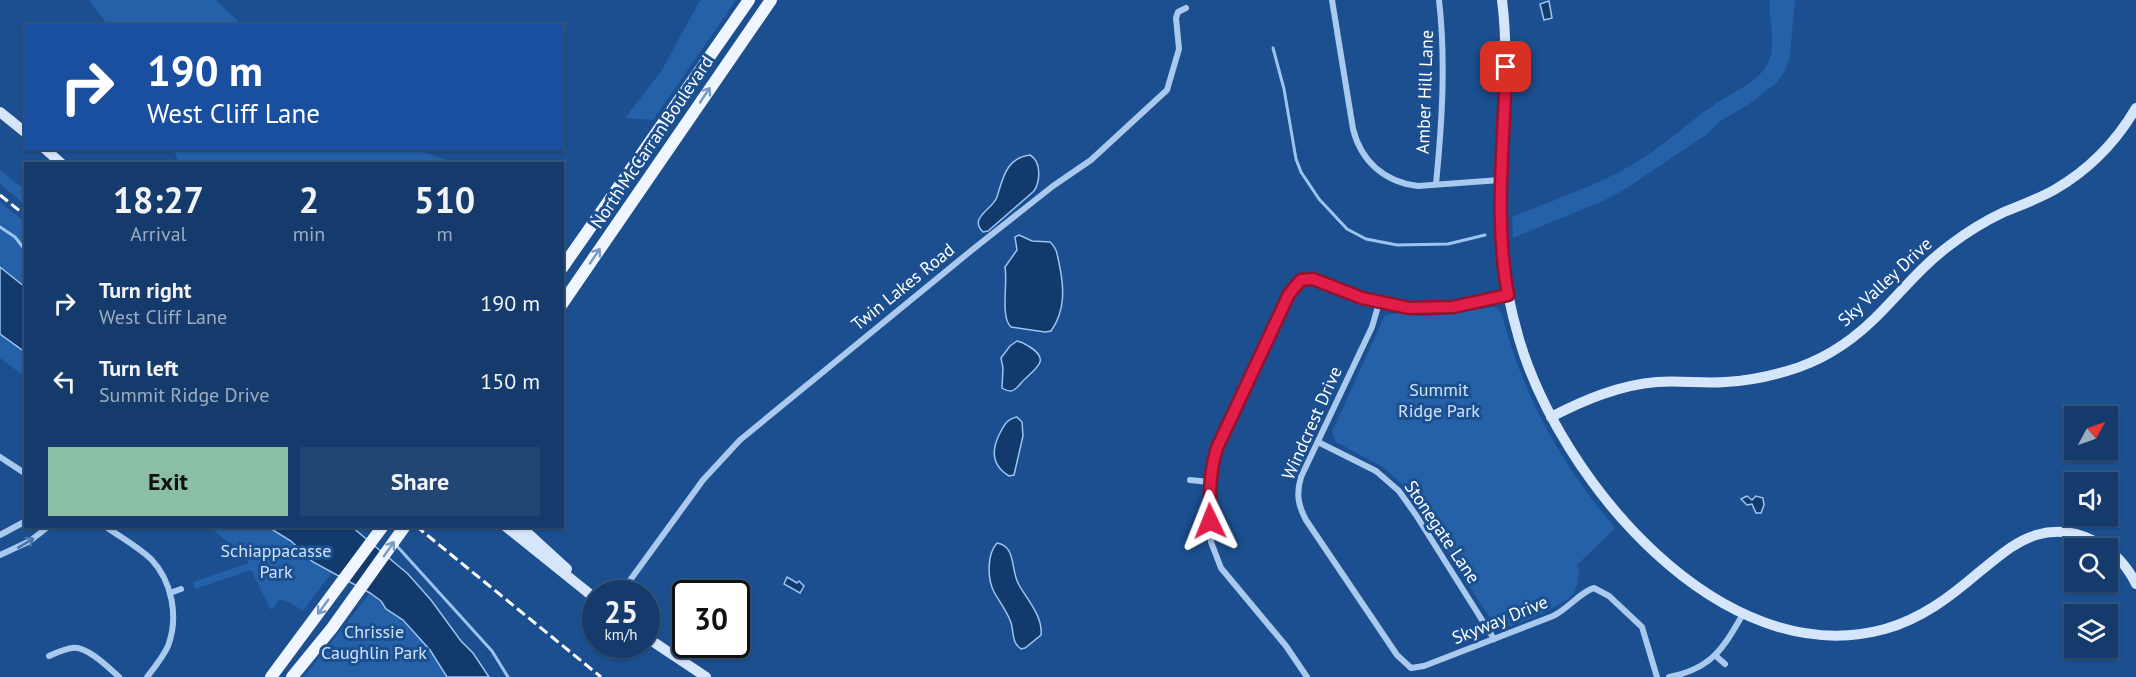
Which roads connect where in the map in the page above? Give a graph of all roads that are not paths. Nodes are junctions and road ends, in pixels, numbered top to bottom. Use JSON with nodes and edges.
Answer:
{"nodes":[{"id":1,"x":749,"y":0,"type":"edge"},
{"id":2,"x":771,"y":0,"type":"edge"},
{"id":3,"x":1332,"y":0,"type":"edge"},
{"id":4,"x":1439,"y":0,"type":"edge"},
{"id":5,"x":1502,"y":0,"type":"edge"},
{"id":6,"x":1186,"y":8,"type":"dead end"},
{"id":7,"x":0,"y":112,"type":"edge"},
{"id":8,"x":2135,"y":114,"type":"edge"},
{"id":9,"x":24,"y":131,"type":"edge"},
{"id":10,"x":46,"y":150,"type":"edge"},
{"id":11,"x":60,"y":162,"type":"edge"},
{"id":12,"x":1500,"y":180,"type":"junction"},
{"id":13,"x":1436,"y":184,"type":"junction"},
{"id":14,"x":611,"y":198,"type":"junction"},
{"id":15,"x":628,"y":208,"type":"junction"},
{"id":16,"x":564,"y":265,"type":"edge"},
{"id":17,"x":1508,"y":295,"type":"junction"},
{"id":18,"x":564,"y":301,"type":"edge"},
{"id":19,"x":1379,"y":303,"type":"junction"},
{"id":20,"x":1551,"y":417,"type":"junction"},
{"id":21,"x":1318,"y":442,"type":"junction"},
{"id":22,"x":0,"y":457,"type":"edge"},
{"id":23,"x":24,"y":473,"type":"edge"},
{"id":24,"x":1190,"y":480,"type":"dead end"},
{"id":25,"x":1209,"y":482,"type":"junction"},
{"id":26,"x":24,"y":522,"type":"edge"},
{"id":27,"x":46,"y":528,"type":"edge"},
{"id":28,"x":108,"y":528,"type":"edge"},
{"id":29,"x":381,"y":528,"type":"edge"},
{"id":30,"x":404,"y":528,"type":"edge"},
{"id":31,"x":508,"y":528,"type":"edge"},
{"id":32,"x":522,"y":528,"type":"edge"},
{"id":33,"x":0,"y":535,"type":"edge"},
{"id":34,"x":0,"y":555,"type":"edge"},
{"id":35,"x":630,"y":580,"type":"edge"},
{"id":36,"x":582,"y":584,"type":"edge"},
{"id":37,"x":2136,"y":584,"type":"edge"},
{"id":38,"x":582,"y":586,"type":"edge"},
{"id":39,"x":181,"y":590,"type":"dead end"},
{"id":40,"x":170,"y":593,"type":"junction"},
{"id":41,"x":1743,"y":614,"type":"junction"},
{"id":42,"x":1494,"y":639,"type":"junction"},
{"id":43,"x":660,"y":647,"type":"edge"},
{"id":44,"x":49,"y":656,"type":"dead end"},
{"id":45,"x":1716,"y":656,"type":"junction"},
{"id":46,"x":1725,"y":664,"type":"dead end"},
{"id":47,"x":1411,"y":668,"type":"joint"},
{"id":48,"x":273,"y":674,"type":"edge"},
{"id":49,"x":119,"y":677,"type":"edge"},
{"id":50,"x":147,"y":677,"type":"edge"},
{"id":51,"x":292,"y":677,"type":"edge"},
{"id":52,"x":706,"y":677,"type":"edge"},
{"id":53,"x":1307,"y":677,"type":"edge"},
{"id":54,"x":1657,"y":677,"type":"edge"},
{"id":55,"x":1669,"y":677,"type":"edge"}],
"edges":[{"from":1,"to":14,"type":"main road","name":"North McCarran Boulevard"},
{"from":15,"to":2,"type":"main road","name":"North McCarran Boulevard","one_way":true},
{"from":3,"to":13,"type":"street"},
{"from":4,"to":13,"type":"street","name":"Amber Hill Lane"},
{"from":5,"to":12,"type":"street"},
{"from":6,"to":35,"type":"street","name":"Twin Lakes Road"},
{"from":7,"to":9,"type":"street"},
{"from":8,"to":20,"type":"street","name":"Sky Valley Drive"},
{"from":10,"to":11,"type":"street"},
{"from":12,"to":13,"type":"street"},
{"from":12,"to":17,"type":"street"},
{"from":14,"to":15,"type":"main road"},
{"from":14,"to":16,"type":"main road","name":"North McCarran Boulevard"},
{"from":18,"to":15,"type":"main road","name":"North McCarran Boulevard","one_way":true},
{"from":17,"to":19,"type":"street"},
{"from":17,"to":20,"type":"street"},
{"from":19,"to":21,"type":"street","name":"Windcrest Drive"},
{"from":19,"to":25,"type":"street"},
{"from":20,"to":41,"type":"street"},
{"from":21,"to":42,"type":"street","name":"Stonegate Lane"},
{"from":21,"to":47,"type":"street","name":"Windcrest Drive"},
{"from":22,"to":23,"type":"street"},
{"from":24,"to":25,"type":"street"},
{"from":25,"to":53,"type":"street"},
{"from":26,"to":33,"type":"street"},
{"from":34,"to":27,"type":"street","one_way":true},
{"from":28,"to":40,"type":"street"},
{"from":29,"to":48,"type":"main road","one_way":true},
{"from":51,"to":30,"type":"main road","one_way":true},
{"from":31,"to":38,"type":"street"},
{"from":32,"to":36,"type":"street"},
{"from":37,"to":41,"type":"street"},
{"from":39,"to":40,"type":"street"},
{"from":40,"to":50,"type":"street"},
{"from":41,"to":45,"type":"street"},
{"from":42,"to":47,"type":"street","name":"Skyway Drive"},
{"from":42,"to":54,"type":"street","name":"Skyway Drive"},
{"from":43,"to":52,"type":"street"},
{"from":44,"to":49,"type":"street"},
{"from":45,"to":46,"type":"street"},
{"from":45,"to":55,"type":"street"}]}
